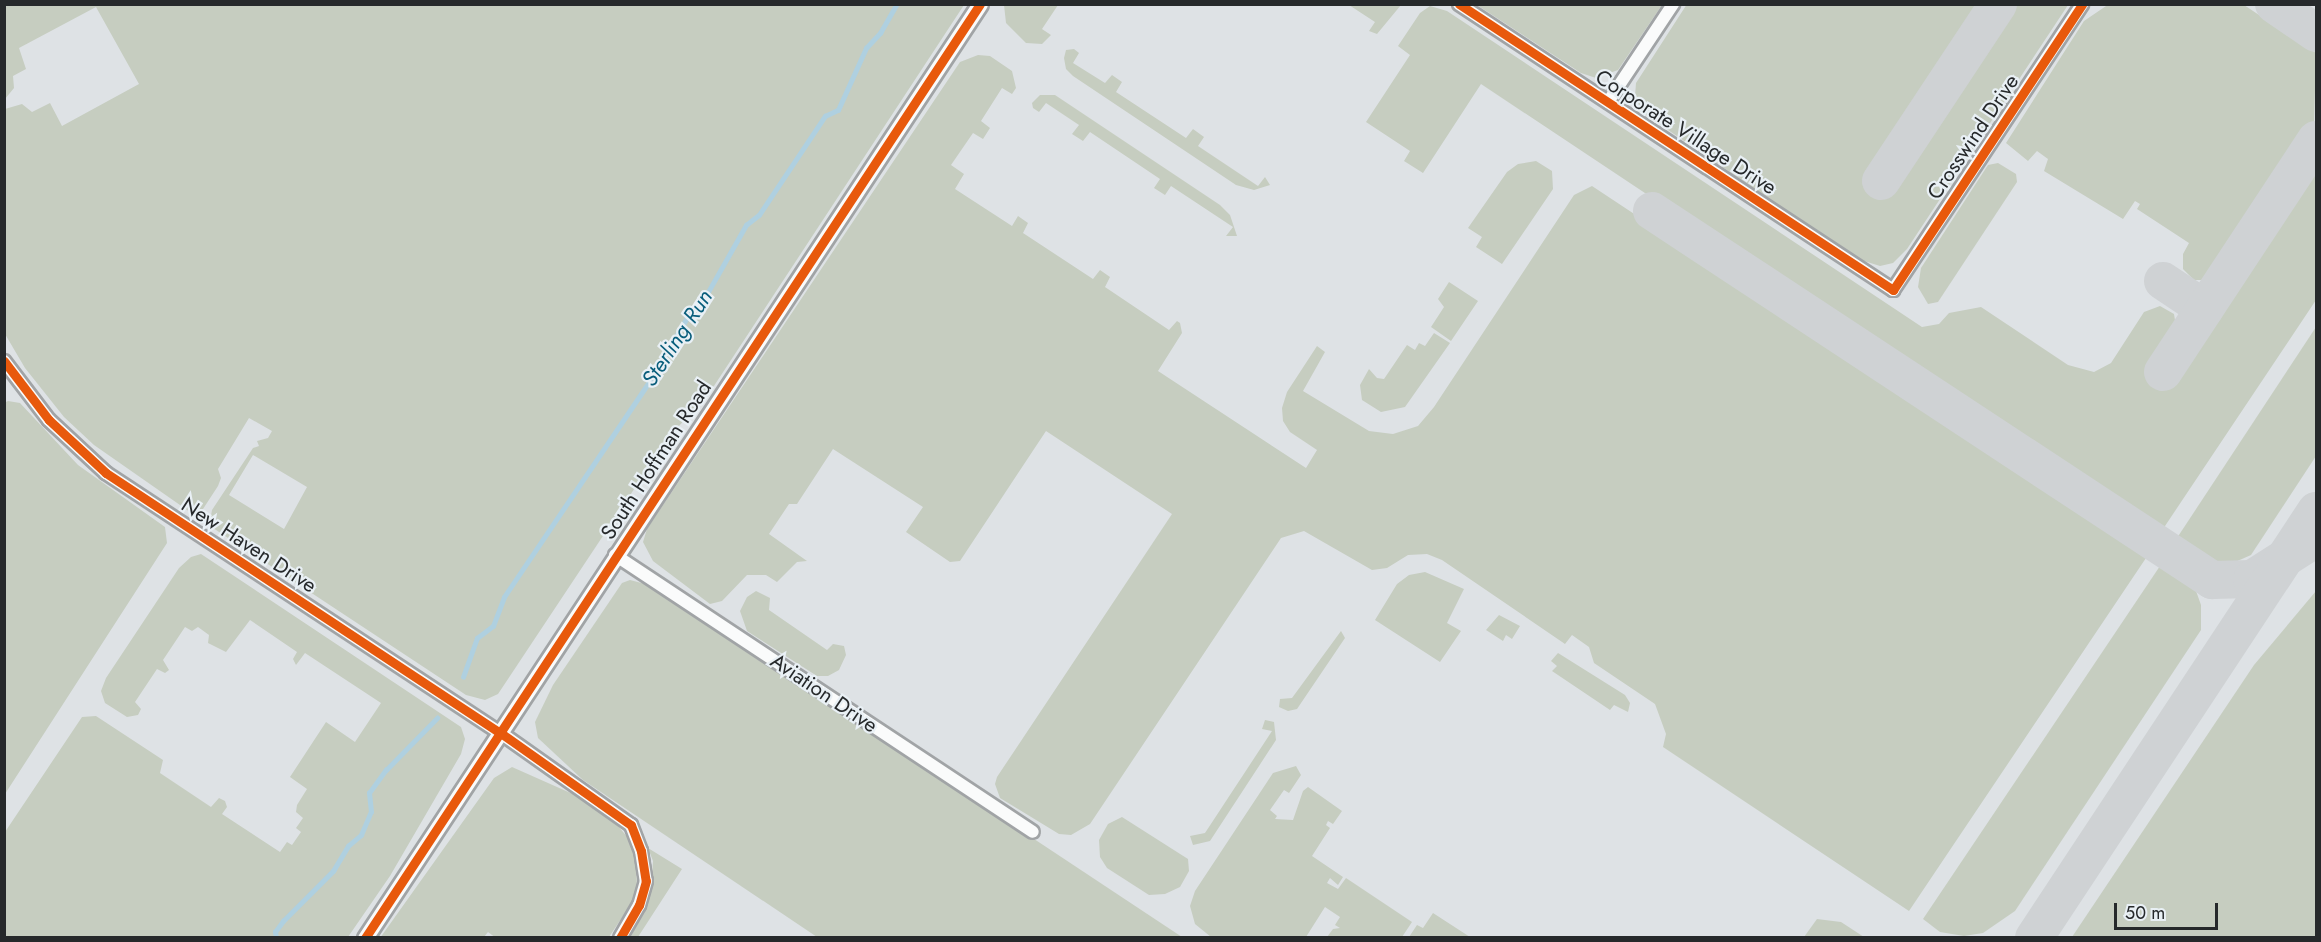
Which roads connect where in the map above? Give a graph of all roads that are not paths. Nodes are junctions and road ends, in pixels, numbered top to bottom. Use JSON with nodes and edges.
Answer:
{"nodes":[{"id":1,"x":980,"y":4,"type":"edge"},
{"id":2,"x":1459,"y":4,"type":"edge"},
{"id":3,"x":1672,"y":4,"type":"edge"},
{"id":4,"x":2082,"y":4,"type":"edge"},
{"id":5,"x":1608,"y":102,"type":"junction"},
{"id":6,"x":1893,"y":290,"type":"joint"},
{"id":7,"x":4,"y":361,"type":"edge"},
{"id":8,"x":615,"y":555,"type":"junction"},
{"id":9,"x":498,"y":731,"type":"junction"},
{"id":10,"x":1033,"y":832,"type":"dead end"},
{"id":11,"x":365,"y":938,"type":"edge"},
{"id":12,"x":620,"y":938,"type":"edge"}],
"edges":[{"from":1,"to":8,"type":"street","name":"South Hoffman Road"},
{"from":2,"to":5,"type":"street","name":"Corporate Village Drive"},
{"from":3,"to":5,"type":"street"},
{"from":4,"to":6,"type":"street","name":"Crosswind Drive"},
{"from":5,"to":6,"type":"street","name":"Corporate Village Drive"},
{"from":7,"to":9,"type":"street","name":"New Haven Drive"},
{"from":8,"to":9,"type":"street","name":"South Hoffman Road"},
{"from":8,"to":10,"type":"street","name":"Aviation Drive"},
{"from":9,"to":11,"type":"street","name":"South Hoffman Road"},
{"from":9,"to":12,"type":"street","name":"New Haven Drive"}]}
